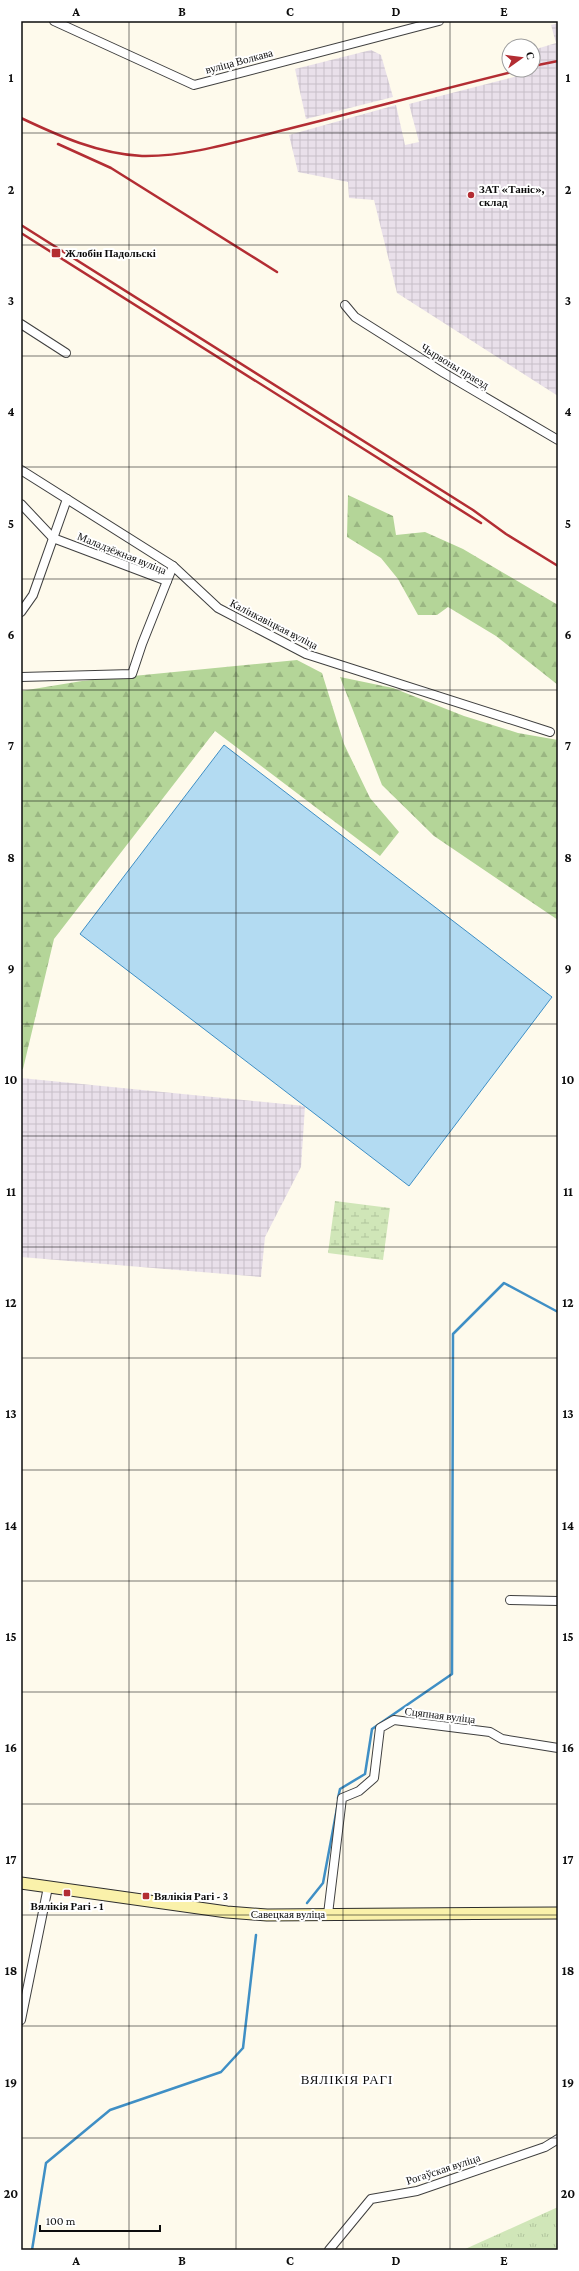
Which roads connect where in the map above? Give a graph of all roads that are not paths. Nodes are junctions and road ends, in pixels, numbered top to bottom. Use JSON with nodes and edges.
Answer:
{"nodes":[{"id":1,"x":54,"y":21,"type":"edge"},
{"id":2,"x":439,"y":21,"type":"edge"},
{"id":3,"x":345,"y":305,"type":"dead end"},
{"id":4,"x":21,"y":324,"type":"edge"},
{"id":5,"x":66,"y":353,"type":"dead end"},
{"id":6,"x":558,"y":440,"type":"edge"},
{"id":7,"x":21,"y":470,"type":"edge"},
{"id":8,"x":67,"y":499,"type":"junction"},
{"id":9,"x":21,"y":504,"type":"edge"},
{"id":10,"x":53,"y":538,"type":"junction"},
{"id":11,"x":173,"y":566,"type":"junction"},
{"id":12,"x":167,"y":580,"type":"junction"},
{"id":13,"x":21,"y":612,"type":"edge"},
{"id":14,"x":21,"y":677,"type":"edge"},
{"id":15,"x":550,"y":732,"type":"dead end"},
{"id":16,"x":510,"y":1600,"type":"dead end"},
{"id":17,"x":558,"y":1601,"type":"edge"},
{"id":18,"x":558,"y":1748,"type":"edge"},
{"id":19,"x":21,"y":1883,"type":"edge"},
{"id":20,"x":48,"y":1887,"type":"junction"},
{"id":21,"x":558,"y":1912,"type":"edge"},
{"id":22,"x":328,"y":1914,"type":"junction"},
{"id":23,"x":21,"y":2020,"type":"edge"},
{"id":24,"x":558,"y":2139,"type":"edge"},
{"id":25,"x":329,"y":2250,"type":"edge"}],
"edges":[{"from":1,"to":2,"type":"street","name":"вуліца Волкава"},
{"from":3,"to":6,"type":"street","name":"Чырвоны праезд"},
{"from":4,"to":5,"type":"street"},
{"from":7,"to":8,"type":"street","name":"Калінкавіцкая вуліца"},
{"from":8,"to":10,"type":"street"},
{"from":8,"to":11,"type":"street","name":"Калінкавіцкая вуліца"},
{"from":9,"to":10,"type":"street","name":"Маладзёжная вуліца"},
{"from":10,"to":12,"type":"street","name":"Маладзёжная вуліца"},
{"from":10,"to":13,"type":"street"},
{"from":11,"to":12,"type":"street"},
{"from":11,"to":15,"type":"street","name":"Калінкавіцкая вуліца"},
{"from":12,"to":14,"type":"street","name":"Маладзёжная вуліца"},
{"from":16,"to":17,"type":"street"},
{"from":18,"to":22,"type":"street","name":"Сцяпная вуліца"},
{"from":19,"to":20,"type":"main road","name":"Савецкая вуліца"},
{"from":20,"to":22,"type":"main road","name":"Савецкая вуліца"},
{"from":20,"to":23,"type":"street"},
{"from":21,"to":22,"type":"main road","name":"Савецкая вуліца"},
{"from":24,"to":25,"type":"street","name":"Рогаўская вуліца"}]}
